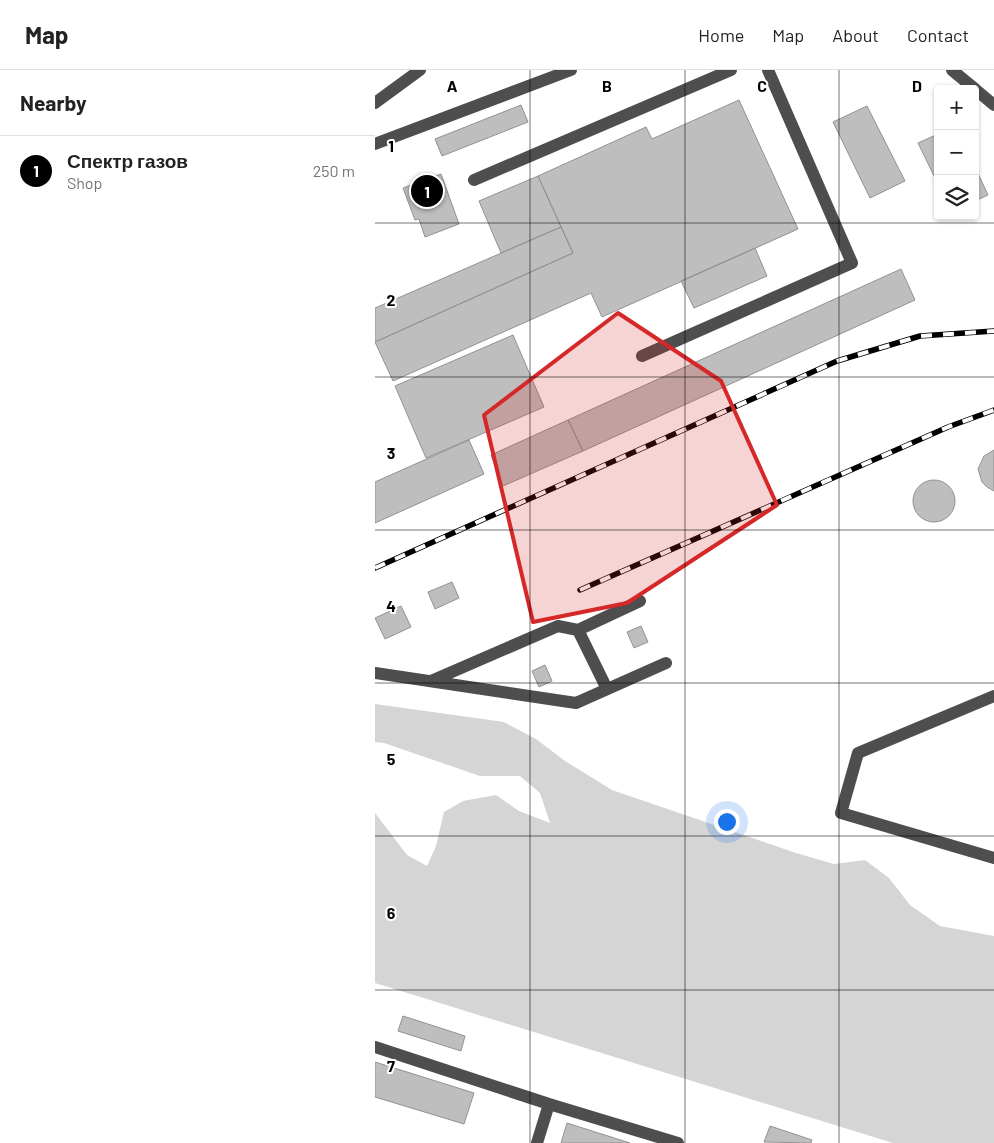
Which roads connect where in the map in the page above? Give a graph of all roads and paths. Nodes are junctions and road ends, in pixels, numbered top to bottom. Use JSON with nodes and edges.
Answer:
{"nodes":[{"id":1,"x":420,"y":70,"type":"edge"},
{"id":2,"x":571,"y":70,"type":"edge"},
{"id":3,"x":731,"y":70,"type":"edge"},
{"id":4,"x":768,"y":70,"type":"edge"},
{"id":5,"x":953,"y":70,"type":"edge"},
{"id":6,"x":970,"y":85,"type":"edge"},
{"id":7,"x":979,"y":92,"type":"edge"},
{"id":8,"x":375,"y":103,"type":"edge"},
{"id":9,"x":994,"y":105,"type":"edge"},
{"id":10,"x":375,"y":144,"type":"edge"},
{"id":11,"x":474,"y":180,"type":"dead end"},
{"id":12,"x":642,"y":356,"type":"dead end"},
{"id":13,"x":640,"y":602,"type":"dead end"},
{"id":14,"x":578,"y":630,"type":"junction"},
{"id":15,"x":666,"y":663,"type":"dead end"},
{"id":16,"x":375,"y":673,"type":"edge"},
{"id":17,"x":431,"y":681,"type":"junction"},
{"id":18,"x":607,"y":689,"type":"junction"},
{"id":19,"x":994,"y":696,"type":"edge"},
{"id":20,"x":994,"y":858,"type":"edge"},
{"id":21,"x":375,"y":1047,"type":"edge"},
{"id":22,"x":549,"y":1104,"type":"junction"},
{"id":23,"x":537,"y":1143,"type":"edge"},
{"id":24,"x":678,"y":1143,"type":"edge"}],
"edges":[{"from":1,"to":8,"type":"lane"},
{"from":2,"to":10,"type":"lane"},
{"from":3,"to":11,"type":"lane"},
{"from":4,"to":12,"type":"lane"},
{"from":5,"to":6,"type":"lane"},
{"from":7,"to":9,"type":"lane"},
{"from":13,"to":14,"type":"lane"},
{"from":14,"to":17,"type":"lane"},
{"from":14,"to":18,"type":"lane"},
{"from":15,"to":18,"type":"lane"},
{"from":16,"to":17,"type":"lane"},
{"from":17,"to":18,"type":"lane"},
{"from":19,"to":20,"type":"lane"},
{"from":21,"to":22,"type":"lane"},
{"from":22,"to":23,"type":"lane"},
{"from":22,"to":24,"type":"lane"}]}
